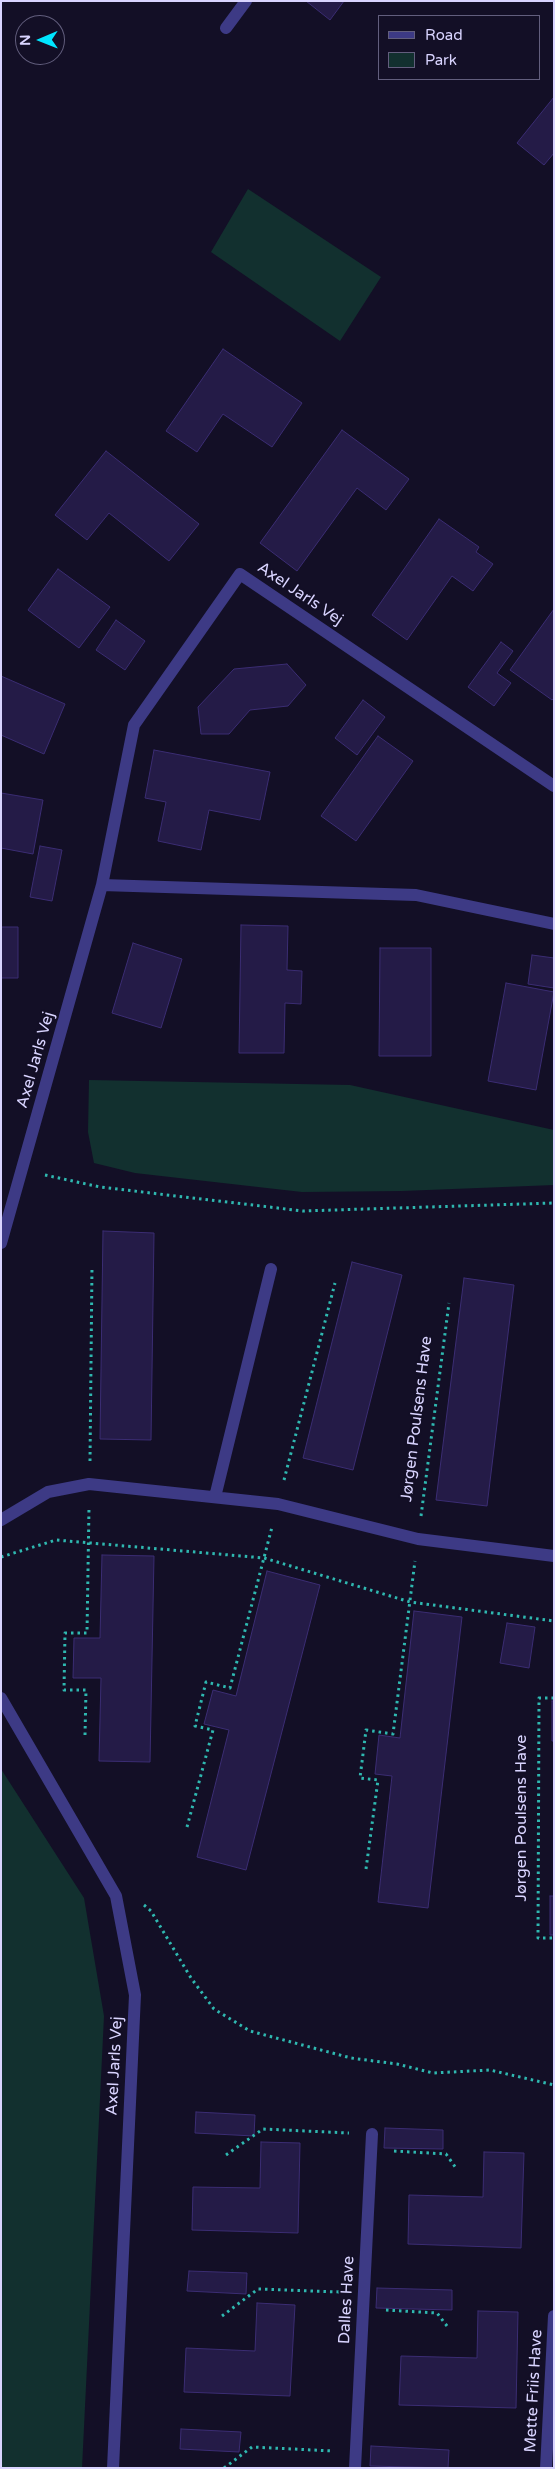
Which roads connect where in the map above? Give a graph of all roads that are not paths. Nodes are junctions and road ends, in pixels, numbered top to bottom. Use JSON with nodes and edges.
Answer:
{"nodes":[{"id":1,"x":246,"y":1,"type":"edge"},
{"id":2,"x":226,"y":28,"type":"dead end"},
{"id":3,"x":554,"y":786,"type":"edge"},
{"id":4,"x":102,"y":885,"type":"junction"},
{"id":5,"x":554,"y":924,"type":"edge"},
{"id":6,"x":1,"y":1243,"type":"edge"},
{"id":7,"x":271,"y":1269,"type":"dead end"},
{"id":8,"x":215,"y":1497,"type":"junction"},
{"id":9,"x":1,"y":1520,"type":"edge"},
{"id":10,"x":554,"y":1556,"type":"edge"},
{"id":11,"x":1,"y":1698,"type":"edge"},
{"id":12,"x":372,"y":2134,"type":"road end"},
{"id":13,"x":554,"y":2316,"type":"edge"},
{"id":14,"x":113,"y":2468,"type":"edge"},
{"id":15,"x":355,"y":2468,"type":"edge"},
{"id":16,"x":546,"y":2468,"type":"edge"}],
"edges":[{"from":1,"to":2,"type":"street"},
{"from":3,"to":4,"type":"street","name":"Axel Jarls Vej"},
{"from":4,"to":5,"type":"street"},
{"from":4,"to":6,"type":"street","name":"Axel Jarls Vej"},
{"from":7,"to":8,"type":"street"},
{"from":8,"to":9,"type":"street"},
{"from":8,"to":10,"type":"street"},
{"from":11,"to":14,"type":"street","name":"Axel Jarls Vej"},
{"from":12,"to":15,"type":"street","name":"Dalles Have"},
{"from":13,"to":16,"type":"street","name":"Mette Friis Have"}]}
